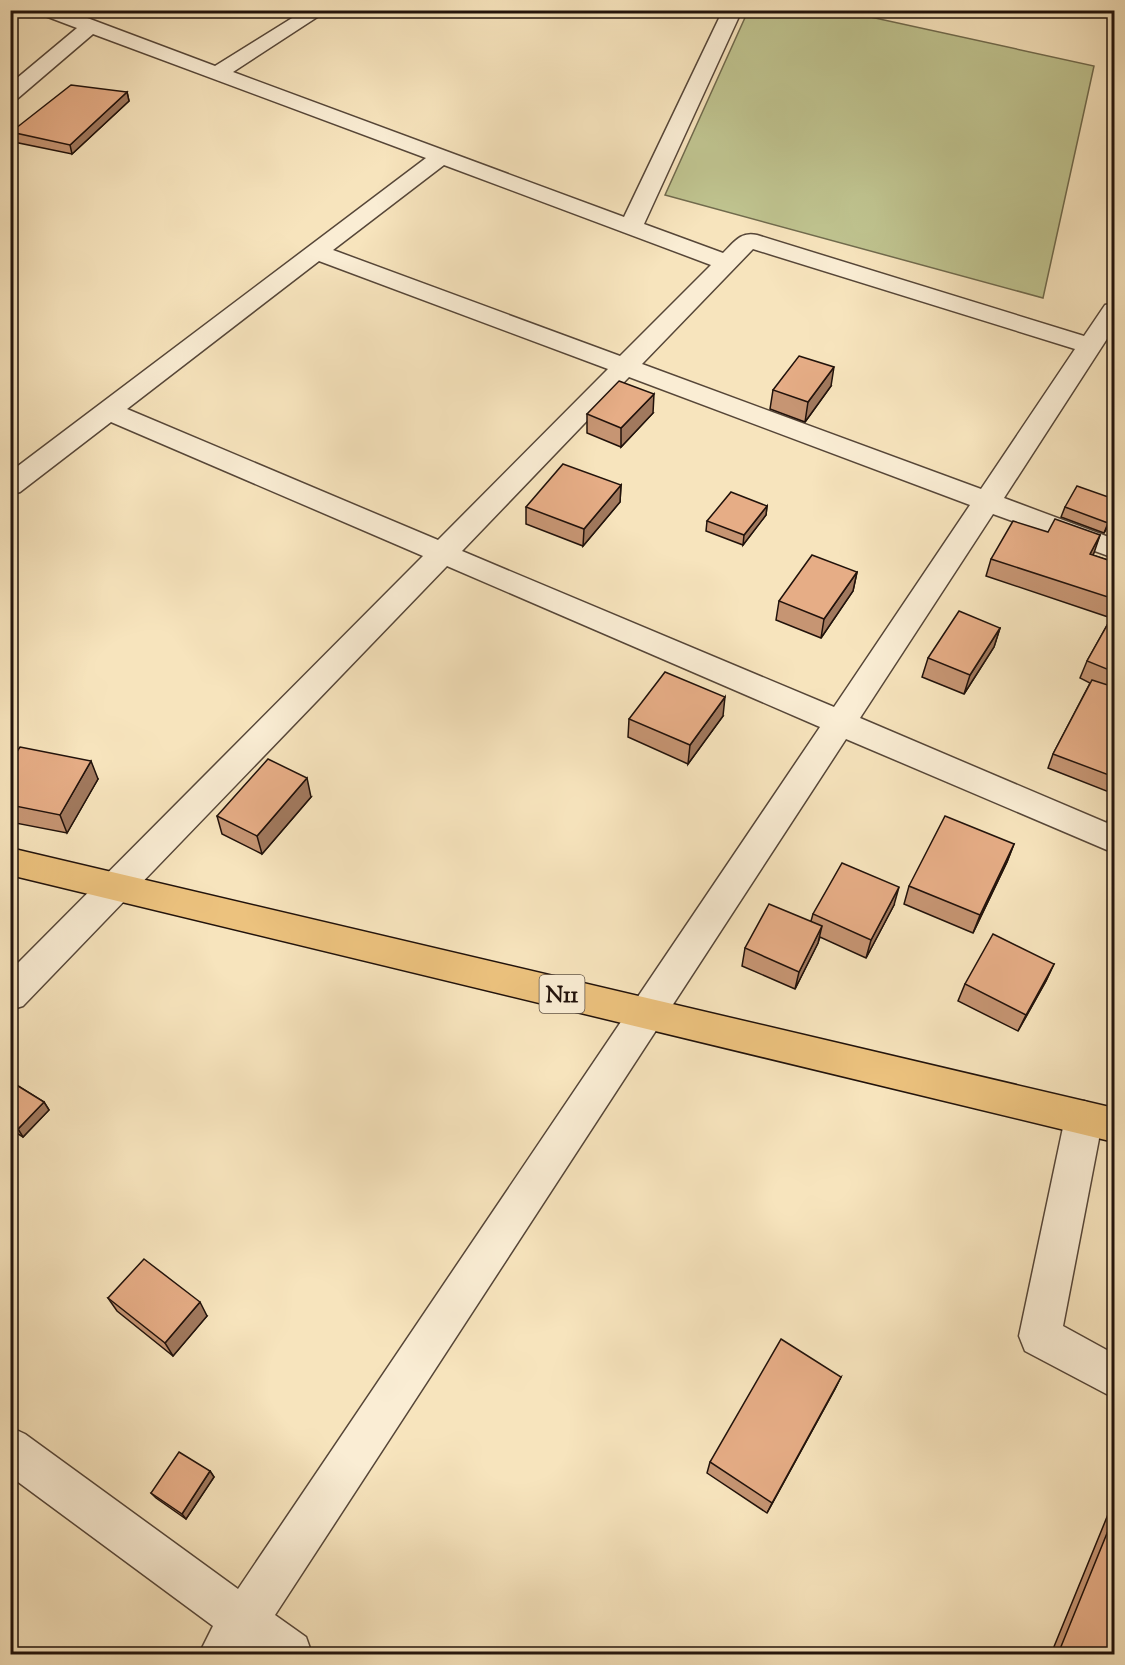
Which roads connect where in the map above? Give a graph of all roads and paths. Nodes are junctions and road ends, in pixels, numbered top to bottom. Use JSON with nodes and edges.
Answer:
{"nodes":[{"id":1,"x":47,"y":10,"type":"edge"},
{"id":2,"x":319,"y":10,"type":"edge"},
{"id":3,"x":732,"y":10,"type":"edge"},
{"id":4,"x":86,"y":20,"type":"edge"},
{"id":5,"x":216,"y":74,"type":"junction"},
{"id":6,"x":10,"y":94,"type":"edge"},
{"id":7,"x":441,"y":157,"type":"junction"},
{"id":8,"x":631,"y":227,"type":"junction"},
{"id":9,"x":316,"y":252,"type":"junction"},
{"id":10,"x":727,"y":262,"type":"junction"},
{"id":11,"x":1113,"y":314,"type":"edge"},
{"id":12,"x":1090,"y":346,"type":"junction"},
{"id":13,"x":625,"y":367,"type":"junction"},
{"id":14,"x":109,"y":411,"type":"junction"},
{"id":15,"x":10,"y":486,"type":"edge"},
{"id":16,"x":988,"y":502,"type":"junction"},
{"id":17,"x":1114,"y":549,"type":"edge"},
{"id":18,"x":443,"y":554,"type":"junction"},
{"id":19,"x":841,"y":723,"type":"junction"},
{"id":20,"x":1114,"y":840,"type":"edge"},
{"id":21,"x":10,"y":861,"type":"edge"},
{"id":22,"x":116,"y":887,"type":"junction"},
{"id":23,"x":10,"y":995,"type":"edge"},
{"id":24,"x":648,"y":1014,"type":"junction"},
{"id":25,"x":1099,"y":1121,"type":"edge"},
{"id":26,"x":1114,"y":1377,"type":"edge"},
{"id":27,"x":10,"y":1449,"type":"edge"},
{"id":28,"x":233,"y":1638,"type":"edge"},
{"id":29,"x":289,"y":1654,"type":"edge"}],
"edges":[{"from":1,"to":4,"type":"street"},
{"from":2,"to":5,"type":"street"},
{"from":3,"to":8,"type":"street"},
{"from":4,"to":5,"type":"street"},
{"from":4,"to":6,"type":"street"},
{"from":5,"to":7,"type":"street"},
{"from":7,"to":8,"type":"street"},
{"from":7,"to":9,"type":"street"},
{"from":8,"to":10,"type":"street"},
{"from":9,"to":13,"type":"street"},
{"from":9,"to":14,"type":"street"},
{"from":10,"to":12,"type":"street"},
{"from":10,"to":13,"type":"street"},
{"from":11,"to":12,"type":"street"},
{"from":12,"to":16,"type":"street"},
{"from":13,"to":16,"type":"street"},
{"from":13,"to":18,"type":"street"},
{"from":14,"to":15,"type":"street"},
{"from":14,"to":18,"type":"street"},
{"from":16,"to":17,"type":"street"},
{"from":16,"to":19,"type":"street"},
{"from":18,"to":19,"type":"street"},
{"from":18,"to":22,"type":"street"},
{"from":19,"to":20,"type":"street"},
{"from":19,"to":24,"type":"street"},
{"from":21,"to":22,"type":"main road","number":"N11"},
{"from":22,"to":23,"type":"street"},
{"from":22,"to":24,"type":"main road","number":"N11"},
{"from":24,"to":25,"type":"main road","number":"N11"},
{"from":24,"to":28,"type":"street"},
{"from":25,"to":26,"type":"street"},
{"from":27,"to":28,"type":"street"},
{"from":28,"to":29,"type":"street"}]}
